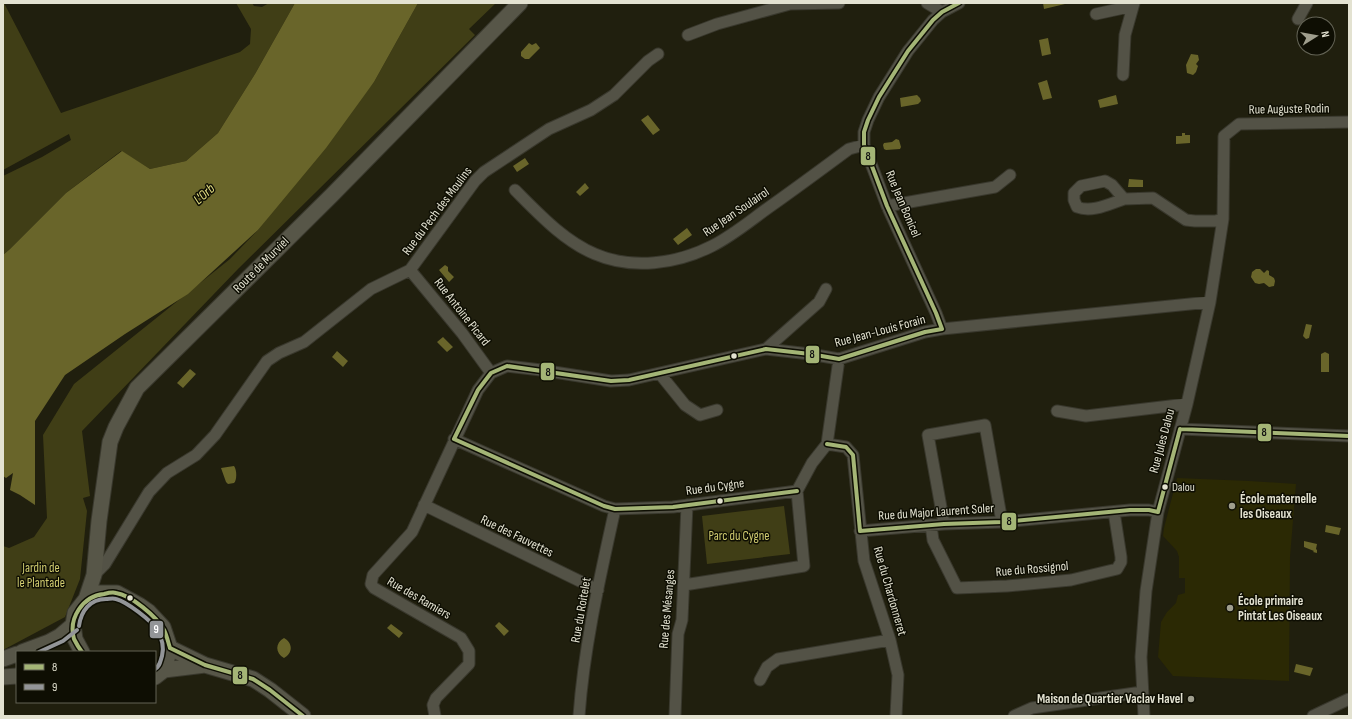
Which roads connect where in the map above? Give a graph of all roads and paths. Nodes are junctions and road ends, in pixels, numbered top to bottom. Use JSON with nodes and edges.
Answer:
{"nodes":[{"id":1,"x":520,"y":3,"type":"edge"},
{"id":2,"x":838,"y":3,"type":"edge"},
{"id":3,"x":927,"y":3,"type":"edge"},
{"id":4,"x":959,"y":3,"type":"edge"},
{"id":5,"x":1307,"y":3,"type":"edge"},
{"id":6,"x":1133,"y":4,"type":"edge"},
{"id":7,"x":942,"y":12,"type":"junction"},
{"id":8,"x":1096,"y":14,"type":"dead end"},
{"id":9,"x":1300,"y":16,"type":"edge"},
{"id":10,"x":688,"y":35,"type":"dead end"},
{"id":11,"x":658,"y":54,"type":"dead end"},
{"id":12,"x":1123,"y":75,"type":"dead end"},
{"id":13,"x":1349,"y":122,"type":"edge"},
{"id":14,"x":864,"y":145,"type":"junction"},
{"id":15,"x":1224,"y":174,"type":"joint"},
{"id":16,"x":1010,"y":175,"type":"dead end"},
{"id":17,"x":515,"y":190,"type":"dead end"},
{"id":18,"x":1124,"y":199,"type":"dead end"},
{"id":19,"x":887,"y":206,"type":"junction"},
{"id":20,"x":1223,"y":219,"type":"junction"},
{"id":21,"x":410,"y":270,"type":"junction"},
{"id":22,"x":826,"y":289,"type":"dead end"},
{"id":23,"x":1210,"y":302,"type":"junction"},
{"id":24,"x":942,"y":329,"type":"junction"},
{"id":25,"x":766,"y":349,"type":"junction"},
{"id":26,"x":839,"y":359,"type":"junction"},
{"id":27,"x":491,"y":373,"type":"junction"},
{"id":28,"x":660,"y":374,"type":"junction"},
{"id":29,"x":1187,"y":404,"type":"junction"},
{"id":30,"x":717,"y":410,"type":"dead end"},
{"id":31,"x":1057,"y":411,"type":"dead end"},
{"id":32,"x":1180,"y":429,"type":"junction"},
{"id":33,"x":1349,"y":436,"type":"edge"},
{"id":34,"x":454,"y":439,"type":"junction"},
{"id":35,"x":827,"y":444,"type":"junction"},
{"id":36,"x":798,"y":491,"type":"junction"},
{"id":37,"x":686,"y":505,"type":"junction"},
{"id":38,"x":424,"y":506,"type":"junction"},
{"id":39,"x":615,"y":509,"type":"junction"},
{"id":40,"x":1114,"y":512,"type":"junction"},
{"id":41,"x":1158,"y":512,"type":"junction"},
{"id":42,"x":1002,"y":522,"type":"junction"},
{"id":43,"x":944,"y":524,"type":"junction"},
{"id":44,"x":931,"y":525,"type":"junction"},
{"id":45,"x":860,"y":531,"type":"junction"},
{"id":46,"x":94,"y":575,"type":"junction"},
{"id":47,"x":684,"y":585,"type":"junction"},
{"id":48,"x":598,"y":590,"type":"junction"},
{"id":49,"x":92,"y":596,"type":"junction"},
{"id":50,"x":73,"y":625,"type":"junction"},
{"id":51,"x":890,"y":640,"type":"junction"},
{"id":52,"x":170,"y":648,"type":"junction"},
{"id":53,"x":25,"y":651,"type":"edge"},
{"id":54,"x":81,"y":651,"type":"edge"},
{"id":55,"x":16,"y":654,"type":"edge"},
{"id":56,"x":16,"y":659,"type":"edge"},
{"id":57,"x":3,"y":660,"type":"edge"},
{"id":58,"x":205,"y":665,"type":"junction"},
{"id":59,"x":159,"y":673,"type":"edge"},
{"id":60,"x":16,"y":676,"type":"edge"},
{"id":61,"x":3,"y":677,"type":"edge"},
{"id":62,"x":760,"y":680,"type":"dead end"},
{"id":63,"x":1142,"y":692,"type":"junction"},
{"id":64,"x":1349,"y":699,"type":"edge"},
{"id":65,"x":303,"y":716,"type":"edge"},
{"id":66,"x":436,"y":716,"type":"edge"},
{"id":67,"x":579,"y":716,"type":"edge"},
{"id":68,"x":675,"y":716,"type":"edge"},
{"id":69,"x":896,"y":716,"type":"edge"},
{"id":70,"x":1014,"y":716,"type":"edge"},
{"id":71,"x":1144,"y":716,"type":"edge"},
{"id":72,"x":1314,"y":716,"type":"edge"}],
"edges":[{"from":1,"to":46,"type":"main road","name":"Route de Murviel"},
{"from":2,"to":10,"type":"street"},
{"from":3,"to":7,"type":"street"},
{"from":4,"to":7,"type":"street"},
{"from":5,"to":9,"type":"street"},
{"from":6,"to":8,"type":"street"},
{"from":6,"to":12,"type":"street"},
{"from":7,"to":14,"type":"street","name":"Rue Jean Bonicel"},
{"from":11,"to":21,"type":"street","name":"Rue du Pech des Moulins"},
{"from":13,"to":15,"type":"street","name":"Rue Auguste Rodin"},
{"from":14,"to":17,"type":"street","name":"Rue Jean Soulairol"},
{"from":14,"to":19,"type":"street","name":"Rue Jean Bonicel"},
{"from":15,"to":20,"type":"street","name":"Rue Jules Dalou"},
{"from":16,"to":19,"type":"street"},
{"from":18,"to":20,"type":"street"},
{"from":19,"to":24,"type":"street","name":"Rue Jean Bonicel"},
{"from":20,"to":23,"type":"street","name":"Rue Jules Dalou"},
{"from":21,"to":27,"type":"street","name":"Rue Antoine Picard"},
{"from":21,"to":46,"type":"street","name":"Rue du Pech des Moulins"},
{"from":22,"to":25,"type":"street"},
{"from":23,"to":24,"type":"street","name":"Rue Jean-Louis Forain"},
{"from":23,"to":29,"type":"street","name":"Rue Jules Dalou"},
{"from":24,"to":26,"type":"street","name":"Rue Jean-Louis Forain"},
{"from":25,"to":26,"type":"street","name":"Rue Jean-Louis Forain"},
{"from":25,"to":28,"type":"street","name":"Rue Jean-Louis Forain"},
{"from":26,"to":35,"type":"street"},
{"from":27,"to":28,"type":"street","name":"Rue Jean-Louis Forain"},
{"from":27,"to":34,"type":"street","name":"Rue des Ramiers"},
{"from":28,"to":30,"type":"street"},
{"from":29,"to":31,"type":"street"},
{"from":29,"to":32,"type":"street","name":"Rue Jules Dalou"},
{"from":32,"to":33,"type":"street"},
{"from":32,"to":41,"type":"street","name":"Rue Jules Dalou"},
{"from":34,"to":38,"type":"street","name":"Rue des Ramiers"},
{"from":34,"to":39,"type":"street","name":"Rue du Cygne"},
{"from":35,"to":36,"type":"street"},
{"from":35,"to":45,"type":"street","name":"Rue du Chardonneret"},
{"from":36,"to":37,"type":"street","name":"Rue du Cygne"},
{"from":36,"to":47,"type":"street"},
{"from":37,"to":39,"type":"street","name":"Rue du Cygne"},
{"from":37,"to":47,"type":"street","name":"Rue des Mésanges"},
{"from":38,"to":48,"type":"street","name":"Rue des Fauvettes"},
{"from":38,"to":66,"type":"street","name":"Rue des Ramiers"},
{"from":39,"to":48,"type":"street","name":"Rue du Roitelet"},
{"from":40,"to":41,"type":"street","name":"Rue du Major Laurent Soler"},
{"from":40,"to":42,"type":"street","name":"Rue du Major Laurent Soler"},
{"from":40,"to":44,"type":"street","name":"Rue du Rossignol"},
{"from":41,"to":63,"type":"street","name":"Rue Jules Dalou"},
{"from":42,"to":43,"type":"street","name":"Rue du Major Laurent Soler"},
{"from":42,"to":43,"type":"street"},
{"from":43,"to":44,"type":"street","name":"Rue du Major Laurent Soler"},
{"from":44,"to":45,"type":"street","name":"Rue du Major Laurent Soler"},
{"from":45,"to":51,"type":"street","name":"Rue du Chardonneret"},
{"from":46,"to":49,"type":"main road","name":"Route de Murviel"},
{"from":47,"to":68,"type":"street","name":"Rue des Mésanges"},
{"from":48,"to":67,"type":"street","name":"Rue du Roitelet"},
{"from":49,"to":50,"type":"main road"},
{"from":49,"to":52,"type":"main road"},
{"from":50,"to":53,"type":"main road"},
{"from":50,"to":54,"type":"main road"},
{"from":51,"to":62,"type":"street"},
{"from":51,"to":69,"type":"street","name":"Rue du Chardonneret"},
{"from":52,"to":58,"type":"main road"},
{"from":52,"to":59,"type":"main road"},
{"from":55,"to":57,"type":"main road"},
{"from":56,"to":57,"type":"main road"},
{"from":58,"to":59,"type":"main road"},
{"from":58,"to":65,"type":"main road"},
{"from":60,"to":61,"type":"main road"},
{"from":63,"to":70,"type":"street"},
{"from":63,"to":71,"type":"street","name":"Rue Jules Dalou"},
{"from":64,"to":72,"type":"street"}]}
